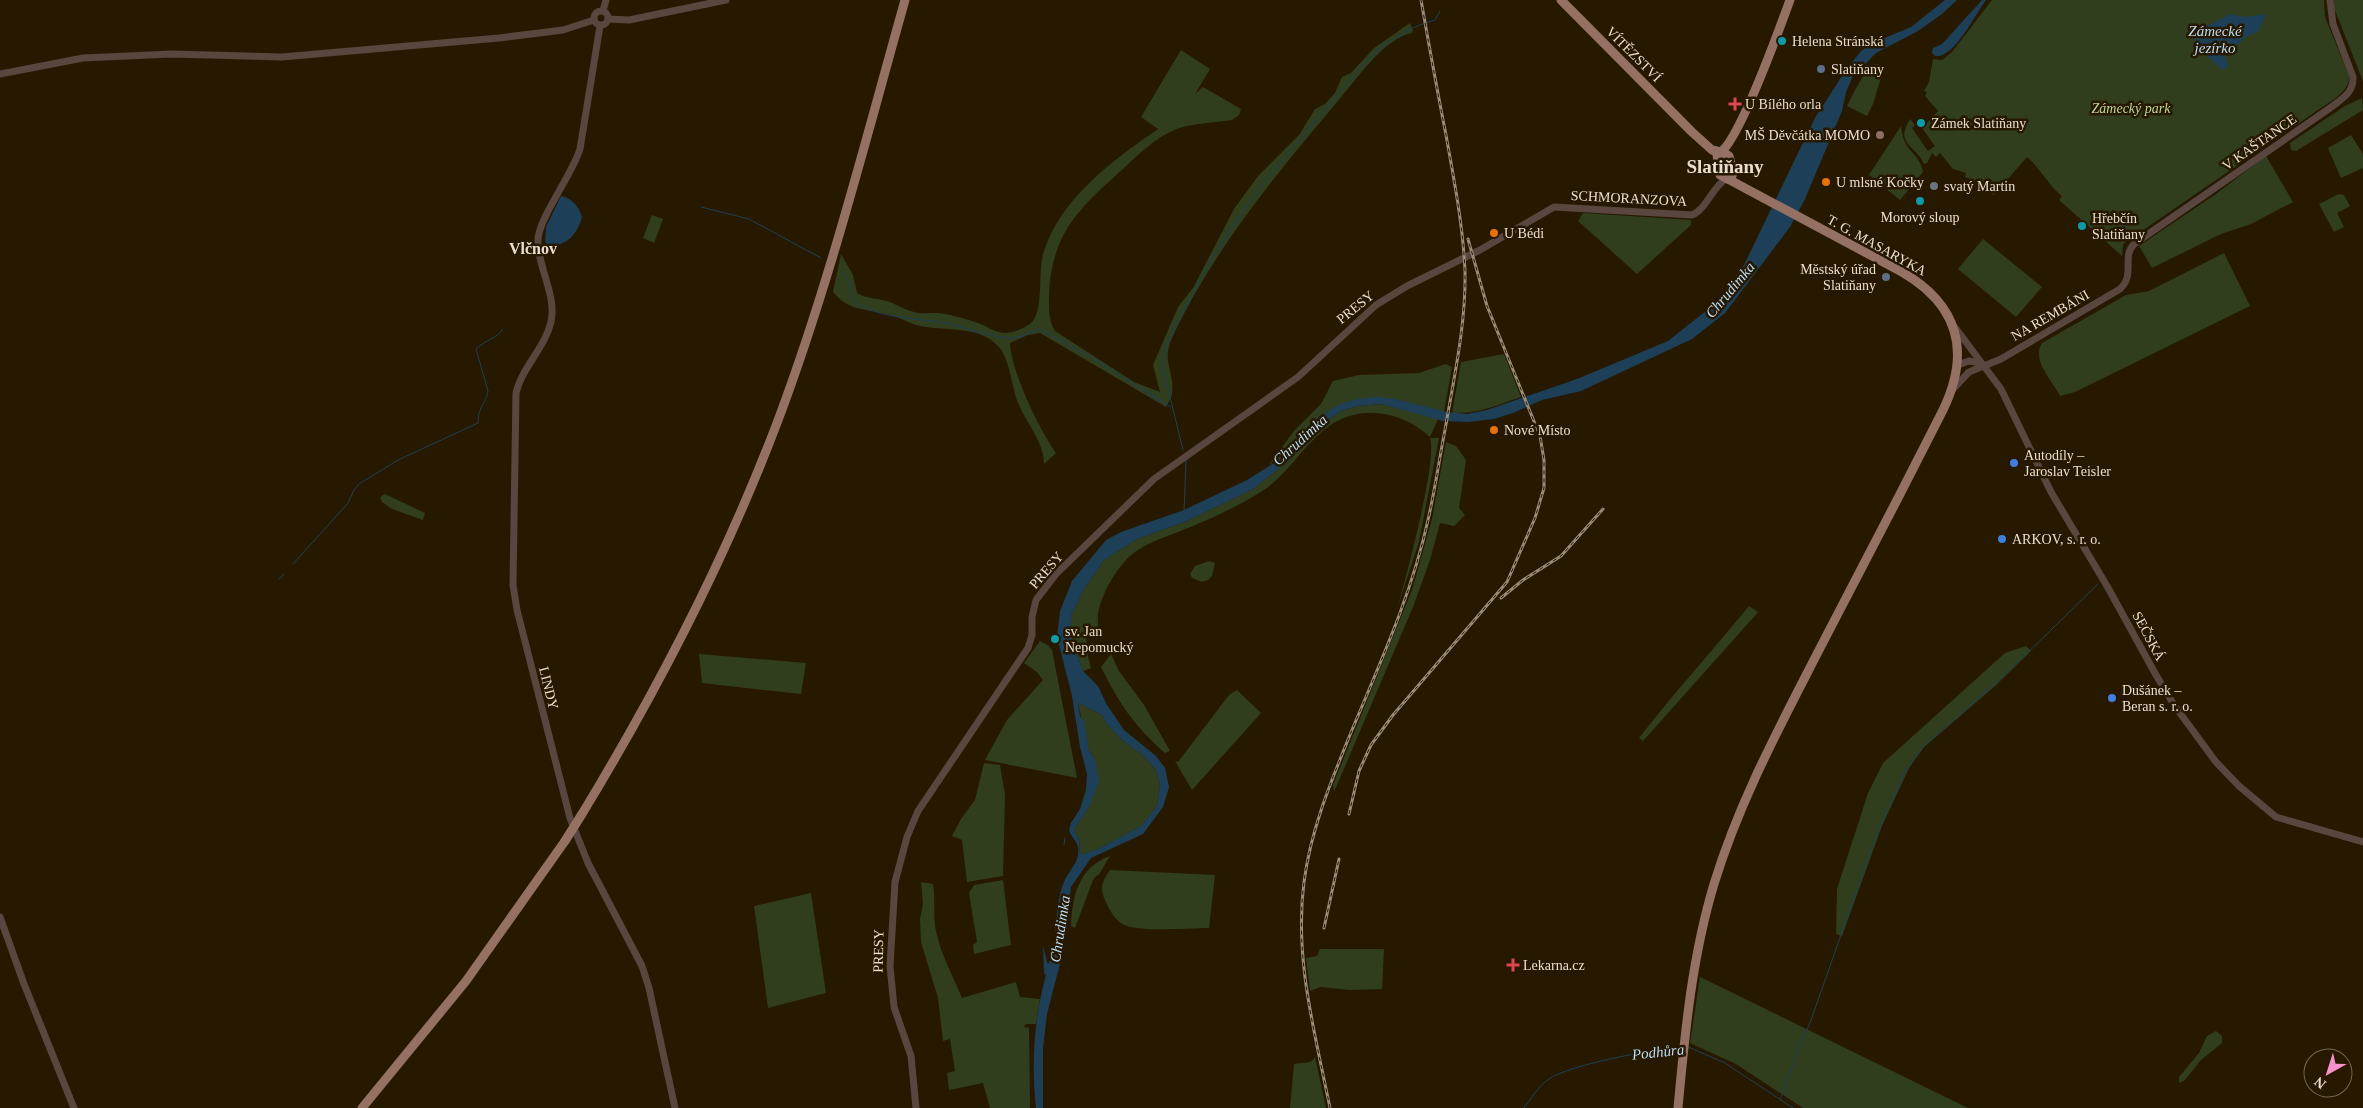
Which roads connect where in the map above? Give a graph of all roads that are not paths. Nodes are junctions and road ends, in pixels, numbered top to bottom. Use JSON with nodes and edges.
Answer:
{"nodes":[{"id":1,"x":606,"y":0,"type":"edge"},
{"id":2,"x":726,"y":0,"type":"edge"},
{"id":3,"x":905,"y":0,"type":"edge"},
{"id":4,"x":1561,"y":0,"type":"edge"},
{"id":5,"x":1790,"y":0,"type":"edge"},
{"id":6,"x":2330,"y":0,"type":"edge"},
{"id":7,"x":603,"y":11,"type":"junction"},
{"id":8,"x":608,"y":19,"type":"junction"},
{"id":9,"x":597,"y":23,"type":"junction"},
{"id":10,"x":0,"y":74,"type":"edge"},
{"id":11,"x":1739,"y":124,"type":"junction"},
{"id":12,"x":1687,"y":128,"type":"junction"},
{"id":13,"x":1721,"y":152,"type":"junction"},
{"id":14,"x":1731,"y":161,"type":"junction"},
{"id":15,"x":1718,"y":166,"type":"junction"},
{"id":16,"x":1734,"y":171,"type":"junction"},
{"id":17,"x":1727,"y":179,"type":"junction"},
{"id":18,"x":1758,"y":194,"type":"junction"},
{"id":19,"x":1708,"y":197,"type":"junction"},
{"id":20,"x":1464,"y":258,"type":"joint"},
{"id":21,"x":2126,"y":282,"type":"joint"},
{"id":22,"x":1946,"y":313,"type":"junction"},
{"id":23,"x":1958,"y":365,"type":"junction"},
{"id":24,"x":1983,"y":365,"type":"junction"},
{"id":25,"x":1973,"y":370,"type":"junction"},
{"id":26,"x":1951,"y":394,"type":"junction"},
{"id":27,"x":2363,"y":842,"type":"edge"},
{"id":28,"x":0,"y":917,"type":"edge"},
{"id":29,"x":74,"y":1108,"type":"edge"},
{"id":30,"x":362,"y":1108,"type":"edge"},
{"id":31,"x":675,"y":1108,"type":"edge"},
{"id":32,"x":916,"y":1108,"type":"edge"},
{"id":33,"x":1678,"y":1108,"type":"edge"}],
"edges":[{"from":1,"to":7,"type":"street"},
{"from":2,"to":8,"type":"street"},
{"from":3,"to":30,"type":"main road","bridge":true},
{"from":4,"to":12,"type":"main road","name":"VÍTĚZSTVÍ"},
{"from":5,"to":11,"type":"main road","name":"T. G. MASARYKA"},
{"from":6,"to":21,"type":"street","name":"V KAŠTANCE"},
{"from":7,"to":8,"type":"street"},
{"from":7,"to":9,"type":"street"},
{"from":8,"to":9,"type":"street"},
{"from":9,"to":10,"type":"street"},
{"from":9,"to":31,"type":"street","name":"LINDY"},
{"from":11,"to":13,"type":"main road","name":"T. G. MASARYKA"},
{"from":11,"to":14,"type":"main road","name":"T. G. MASARYKA"},
{"from":12,"to":13,"type":"main road","name":"VÍTĚZSTVÍ"},
{"from":12,"to":15,"type":"main road","name":"VÍTĚZSTVÍ"},
{"from":13,"to":14,"type":"main road"},
{"from":13,"to":15,"type":"main road","name":"T. G. MASARYKA"},
{"from":14,"to":16,"type":"main road","name":"T. G. MASARYKA"},
{"from":15,"to":17,"type":"main road","name":"T. G. MASARYKA"},
{"from":15,"to":19,"type":"street","name":"SCHMORANZOVA"},
{"from":16,"to":17,"type":"main road"},
{"from":16,"to":18,"type":"main road","name":"T. G. MASARYKA"},
{"from":17,"to":18,"type":"main road","name":"T. G. MASARYKA"},
{"from":17,"to":19,"type":"street","name":"SCHMORANZOVA"},
{"from":18,"to":22,"type":"main road","name":"T. G. MASARYKA"},
{"from":19,"to":20,"type":"street","name":"SCHMORANZOVA"},
{"from":20,"to":32,"type":"street","name":"PRESY"},
{"from":21,"to":24,"type":"street","name":"NA REMBÁNI"},
{"from":22,"to":23,"type":"main road","name":"T. G. MASARYKA"},
{"from":22,"to":24,"type":"street","name":"SEČSKÁ"},
{"from":23,"to":24,"type":"street"},
{"from":23,"to":25,"type":"street"},
{"from":23,"to":26,"type":"main road","name":"T. G. MASARYKA"},
{"from":24,"to":25,"type":"street"},
{"from":24,"to":27,"type":"street","name":"SEČSKÁ"},
{"from":25,"to":26,"type":"street"},
{"from":26,"to":33,"type":"main road","name":"T. G. MASARYKA"},
{"from":28,"to":29,"type":"street"}]}
